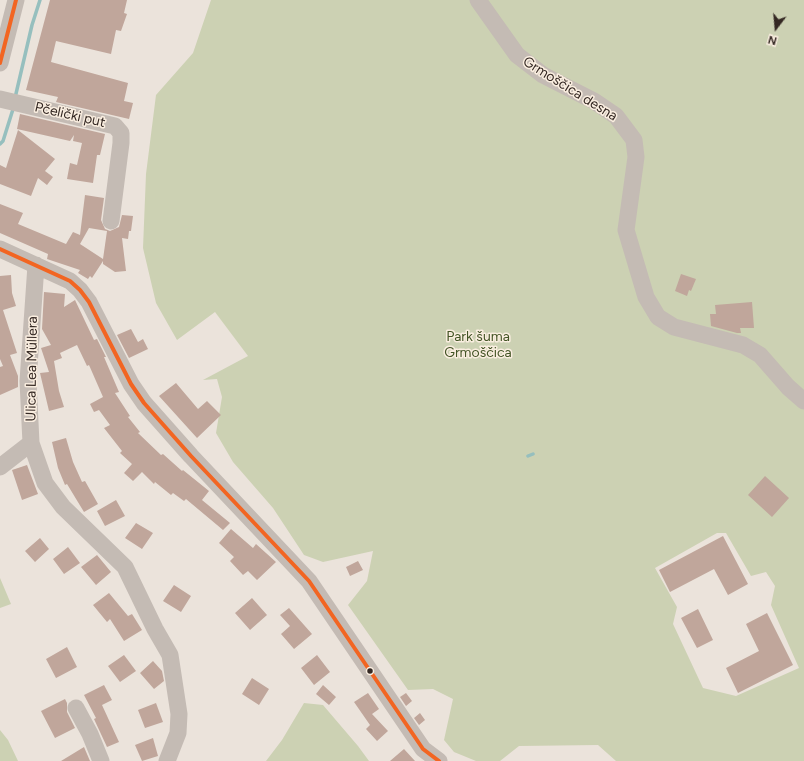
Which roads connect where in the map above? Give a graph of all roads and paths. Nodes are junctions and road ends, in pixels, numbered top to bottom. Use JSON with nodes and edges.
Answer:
{"nodes":[{"id":1,"x":16,"y":0,"type":"edge"},
{"id":2,"x":478,"y":0,"type":"edge"},
{"id":3,"x":0,"y":63,"type":"edge"},
{"id":4,"x":11,"y":101,"type":"edge"},
{"id":5,"x":111,"y":221,"type":"dead end"},
{"id":6,"x":0,"y":249,"type":"edge"},
{"id":7,"x":36,"y":265,"type":"junction"},
{"id":8,"x":804,"y":401,"type":"edge"},
{"id":9,"x":31,"y":444,"type":"junction"},
{"id":10,"x":0,"y":467,"type":"edge"},
{"id":11,"x":76,"y":708,"type":"dead end"},
{"id":12,"x":101,"y":761,"type":"edge"},
{"id":13,"x":167,"y":761,"type":"edge"},
{"id":14,"x":438,"y":761,"type":"edge"}],
"edges":[{"from":1,"to":3,"type":"street"},
{"from":2,"to":8,"type":"street","name":"Grmoščica desna"},
{"from":4,"to":5,"type":"street","name":"Pčelički put"},
{"from":6,"to":7,"type":"street"},
{"from":7,"to":9,"type":"street","name":"Ulica Lea Müllera"},
{"from":7,"to":14,"type":"street"},
{"from":9,"to":10,"type":"street"},
{"from":9,"to":13,"type":"street","name":"Ulica Lea Müllera"},
{"from":11,"to":12,"type":"street"}]}
